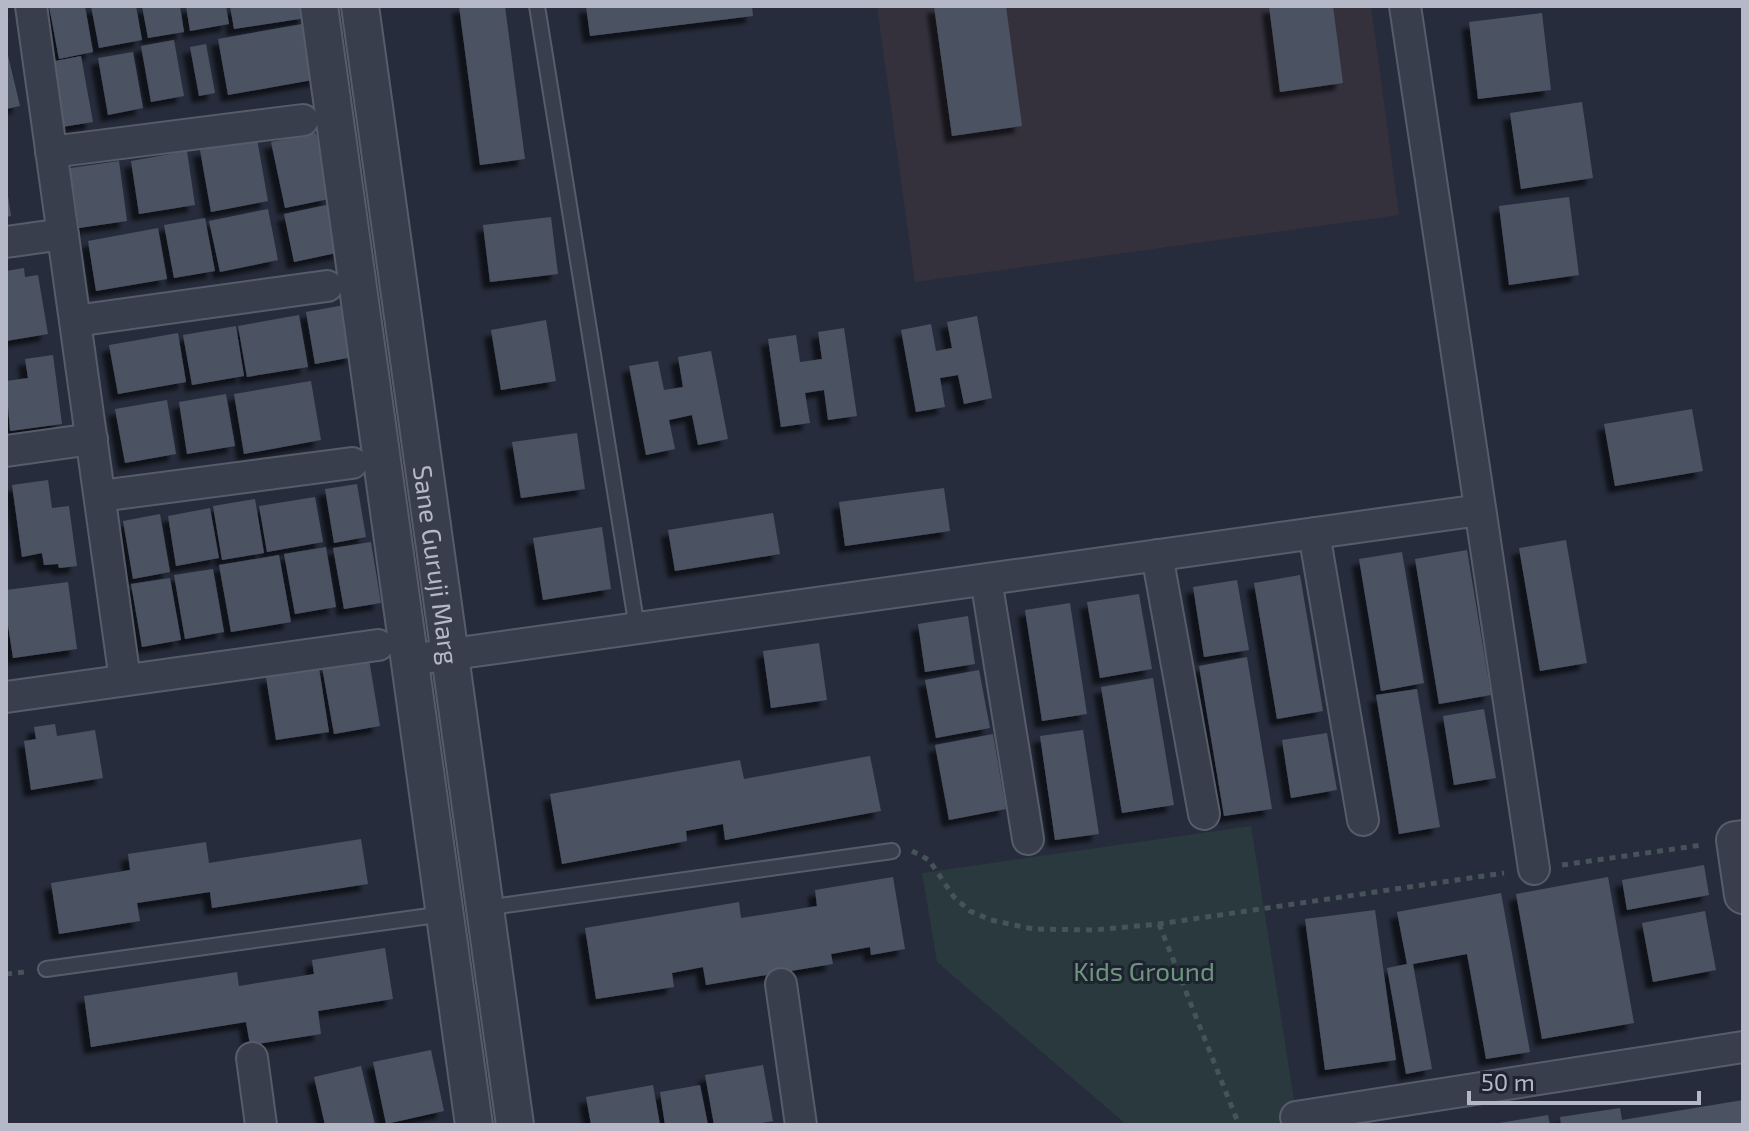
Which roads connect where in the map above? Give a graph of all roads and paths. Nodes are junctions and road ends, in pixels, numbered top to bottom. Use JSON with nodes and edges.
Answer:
{"nodes":[{"id":1,"x":319,"y":6,"type":"edge"},
{"id":2,"x":360,"y":6,"type":"edge"},
{"id":3,"x":537,"y":6,"type":"edge"},
{"id":4,"x":1405,"y":6,"type":"edge"},
{"id":5,"x":23,"y":10,"type":"edge"},
{"id":6,"x":303,"y":120,"type":"dead end"},
{"id":7,"x":51,"y":152,"type":"junction"},
{"id":8,"x":63,"y":234,"type":"junction"},
{"id":9,"x":6,"y":242,"type":"edge"},
{"id":10,"x":327,"y":286,"type":"dead end"},
{"id":11,"x":75,"y":321,"type":"junction"},
{"id":12,"x":92,"y":439,"type":"junction"},
{"id":13,"x":6,"y":451,"type":"edge"},
{"id":14,"x":352,"y":463,"type":"dead end"},
{"id":15,"x":100,"y":496,"type":"junction"},
{"id":16,"x":1480,"y":510,"type":"junction"},
{"id":17,"x":1314,"y":533,"type":"junction"},
{"id":18,"x":1157,"y":555,"type":"junction"},
{"id":19,"x":986,"y":579,"type":"junction"},
{"id":20,"x":637,"y":628,"type":"junction"},
{"id":21,"x":394,"y":652,"type":"junction"},
{"id":22,"x":449,"y":654,"type":"junction"},
{"id":23,"x":125,"y":680,"type":"junction"},
{"id":24,"x":6,"y":697,"type":"edge"},
{"id":25,"x":1204,"y":814,"type":"dead end"},
{"id":26,"x":1363,"y":820,"type":"dead end"},
{"id":27,"x":1028,"y":839,"type":"dead end"},
{"id":28,"x":1739,"y":839,"type":"edge"},
{"id":29,"x":892,"y":851,"type":"joint"},
{"id":30,"x":1534,"y":869,"type":"junction"},
{"id":31,"x":1743,"y":895,"type":"edge"},
{"id":32,"x":485,"y":908,"type":"junction"},
{"id":33,"x":445,"y":913,"type":"junction"},
{"id":34,"x":1159,"y":924,"type":"junction"},
{"id":35,"x":46,"y":969,"type":"dead end"},
{"id":36,"x":781,"y":984,"type":"dead end"},
{"id":37,"x":1743,"y":1047,"type":"edge"},
{"id":38,"x":252,"y":1058,"type":"dead end"},
{"id":39,"x":1296,"y":1117,"type":"dead end"},
{"id":40,"x":261,"y":1125,"type":"edge"},
{"id":41,"x":474,"y":1125,"type":"edge"},
{"id":42,"x":515,"y":1125,"type":"edge"},
{"id":43,"x":801,"y":1125,"type":"edge"},
{"id":44,"x":1239,"y":1125,"type":"edge"}],
"edges":[{"from":1,"to":21,"type":"street","name":"Sane Guruji Marg"},
{"from":2,"to":22,"type":"street","name":"Sane Guruji Marg"},
{"from":3,"to":20,"type":"lane"},
{"from":4,"to":16,"type":"street"},
{"from":5,"to":7,"type":"street"},
{"from":6,"to":7,"type":"street"},
{"from":7,"to":8,"type":"street"},
{"from":8,"to":9,"type":"street"},
{"from":8,"to":11,"type":"street"},
{"from":10,"to":11,"type":"street"},
{"from":11,"to":12,"type":"street"},
{"from":12,"to":13,"type":"street"},
{"from":12,"to":15,"type":"street"},
{"from":14,"to":15,"type":"street"},
{"from":15,"to":23,"type":"street"},
{"from":16,"to":17,"type":"street"},
{"from":16,"to":30,"type":"street"},
{"from":17,"to":18,"type":"street"},
{"from":17,"to":26,"type":"street"},
{"from":18,"to":19,"type":"street"},
{"from":18,"to":25,"type":"street"},
{"from":19,"to":20,"type":"street"},
{"from":19,"to":27,"type":"street"},
{"from":20,"to":22,"type":"street"},
{"from":21,"to":22,"type":"street"},
{"from":21,"to":23,"type":"street"},
{"from":21,"to":33,"type":"street","name":"Sane Guruji Marg"},
{"from":22,"to":32,"type":"street","name":"Sane Guruji Marg"},
{"from":23,"to":24,"type":"street"},
{"from":28,"to":30,"type":"path"},
{"from":28,"to":31,"type":"street"},
{"from":29,"to":32,"type":"lane"},
{"from":29,"to":34,"type":"path"},
{"from":30,"to":34,"type":"path"},
{"from":32,"to":42,"type":"street","name":"Sane Guruji Marg"},
{"from":33,"to":35,"type":"lane"},
{"from":33,"to":41,"type":"street","name":"Sane Guruji Marg"},
{"from":34,"to":44,"type":"path"},
{"from":36,"to":43,"type":"street"},
{"from":37,"to":39,"type":"street"},
{"from":38,"to":40,"type":"street"}]}
